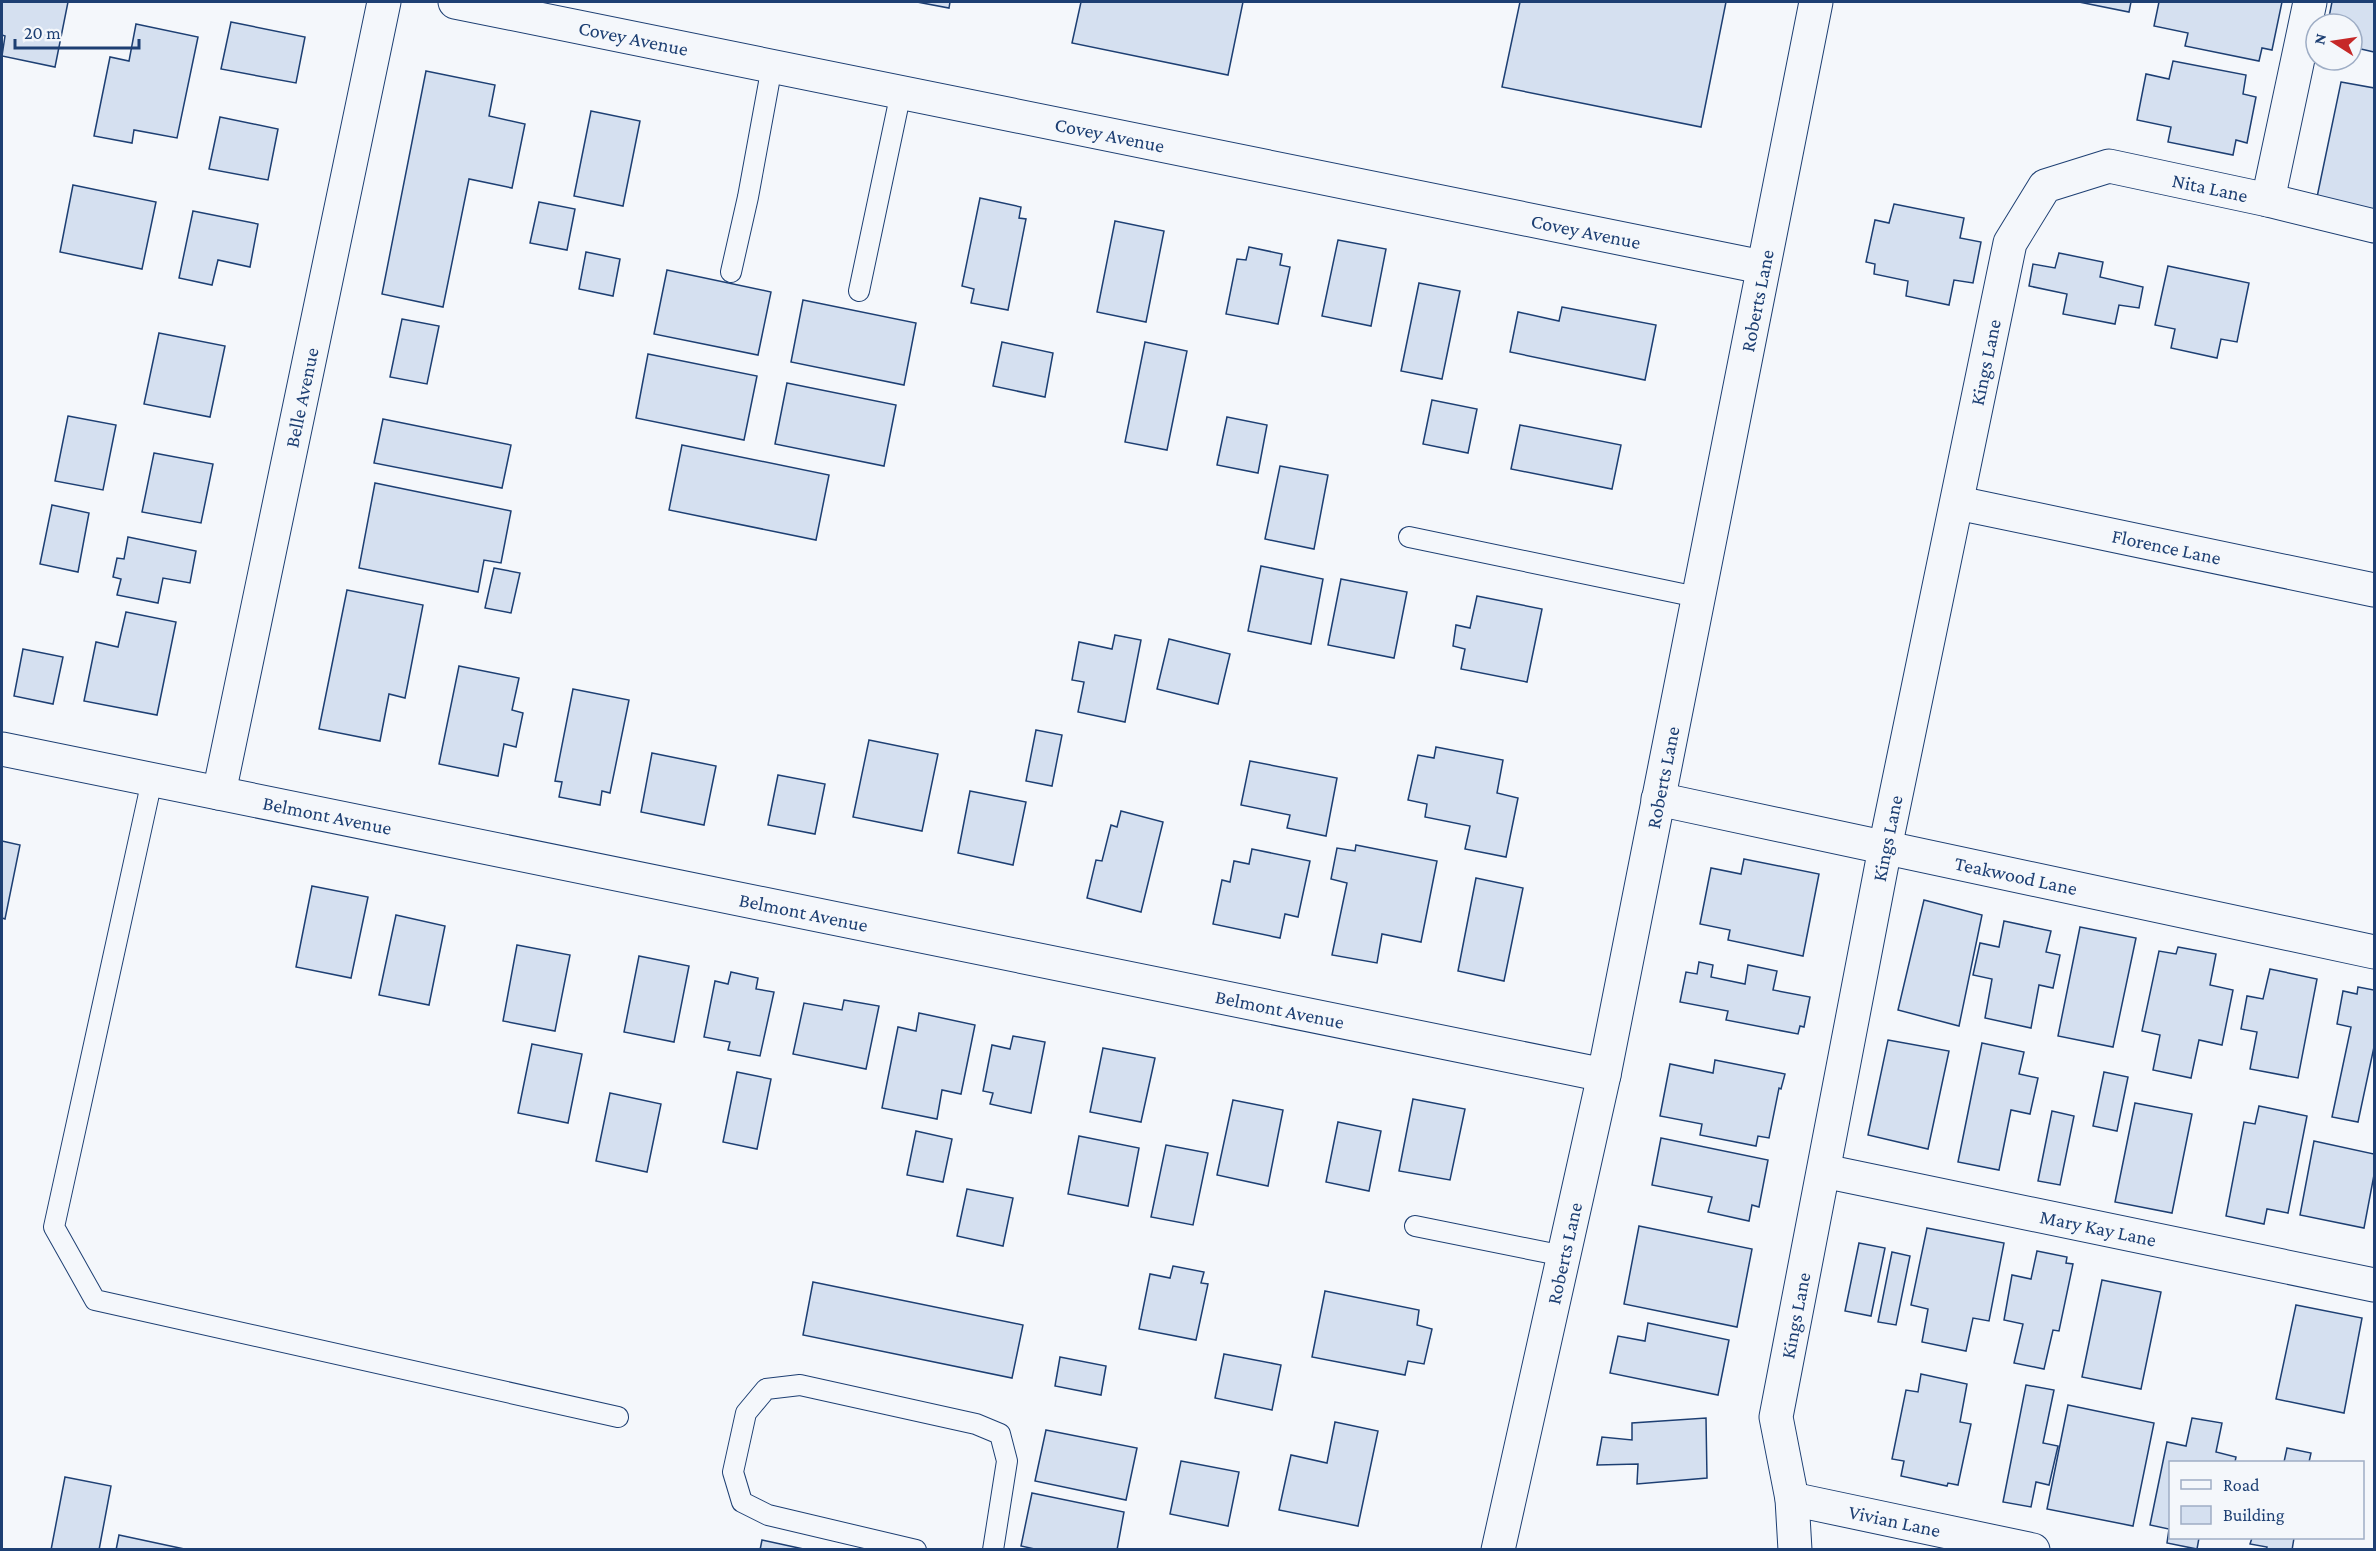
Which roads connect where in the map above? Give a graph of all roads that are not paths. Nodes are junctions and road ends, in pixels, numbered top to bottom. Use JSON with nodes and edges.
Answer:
{"nodes":[{"id":1,"x":384,"y":2,"type":"edge"},
{"id":2,"x":455,"y":2,"type":"edge"},
{"id":3,"x":1816,"y":2,"type":"edge"},
{"id":4,"x":2310,"y":2,"type":"edge"},
{"id":5,"x":772,"y":66,"type":"junction"},
{"id":6,"x":901,"y":92,"type":"junction"},
{"id":7,"x":2045,"y":186,"type":"joint"},
{"id":8,"x":2268,"y":200,"type":"junction"},
{"id":9,"x":2374,"y":226,"type":"edge"},
{"id":10,"x":1762,"y":267,"type":"junction"},
{"id":11,"x":731,"y":272,"type":"dead end"},
{"id":12,"x":859,"y":291,"type":"dead end"},
{"id":13,"x":1958,"y":503,"type":"junction"},
{"id":14,"x":1409,"y":537,"type":"dead end"},
{"id":15,"x":2374,"y":590,"type":"edge"},
{"id":16,"x":1697,"y":597,"type":"junction"},
{"id":17,"x":2,"y":749,"type":"edge"},
{"id":18,"x":152,"y":780,"type":"junction"},
{"id":19,"x":219,"y":794,"type":"junction"},
{"id":20,"x":1658,"y":799,"type":"junction"},
{"id":21,"x":1885,"y":848,"type":"junction"},
{"id":22,"x":2374,"y":952,"type":"edge"},
{"id":23,"x":1604,"y":1075,"type":"junction"},
{"id":24,"x":1824,"y":1171,"type":"junction"},
{"id":25,"x":1415,"y":1226,"type":"dead end"},
{"id":26,"x":1563,"y":1256,"type":"junction"},
{"id":27,"x":2374,"y":1285,"type":"edge"},
{"id":28,"x":618,"y":1417,"type":"dead end"},
{"id":29,"x":1791,"y":1499,"type":"junction"},
{"id":30,"x":916,"y":1550,"type":"edge"},
{"id":31,"x":993,"y":1550,"type":"edge"},
{"id":32,"x":1498,"y":1550,"type":"edge"},
{"id":33,"x":1795,"y":1550,"type":"edge"},
{"id":34,"x":2033,"y":1550,"type":"edge"}],
"edges":[{"from":1,"to":19,"type":"street","name":"Belle Avenue"},
{"from":2,"to":5,"type":"street","name":"Covey Avenue"},
{"from":3,"to":10,"type":"street","name":"Roberts Lane"},
{"from":4,"to":8,"type":"street"},
{"from":5,"to":6,"type":"street","name":"Covey Avenue"},
{"from":5,"to":11,"type":"lane"},
{"from":6,"to":10,"type":"street","name":"Covey Avenue"},
{"from":6,"to":12,"type":"lane"},
{"from":7,"to":8,"type":"street","name":"Nita Lane"},
{"from":7,"to":13,"type":"street","name":"Kings Lane"},
{"from":8,"to":9,"type":"street","name":"Nita Lane"},
{"from":10,"to":16,"type":"street","name":"Roberts Lane"},
{"from":13,"to":15,"type":"street","name":"Florence Lane"},
{"from":13,"to":21,"type":"street","name":"Kings Lane"},
{"from":14,"to":16,"type":"lane"},
{"from":16,"to":20,"type":"street","name":"Roberts Lane"},
{"from":17,"to":18,"type":"street","name":"Belmont Avenue"},
{"from":18,"to":19,"type":"street","name":"Belmont Avenue"},
{"from":18,"to":28,"type":"lane"},
{"from":19,"to":23,"type":"street","name":"Belmont Avenue"},
{"from":20,"to":21,"type":"street","name":"Teakwood Lane"},
{"from":20,"to":23,"type":"street","name":"Roberts Lane"},
{"from":21,"to":22,"type":"street","name":"Teakwood Lane"},
{"from":21,"to":24,"type":"street","name":"Kings Lane"},
{"from":23,"to":26,"type":"street","name":"Roberts Lane"},
{"from":24,"to":27,"type":"street","name":"Mary Kay Lane"},
{"from":24,"to":29,"type":"street","name":"Kings Lane"},
{"from":25,"to":26,"type":"lane"},
{"from":26,"to":32,"type":"street","name":"Roberts Lane"},
{"from":29,"to":33,"type":"street","name":"Kings Lane"},
{"from":29,"to":34,"type":"street","name":"Vivian Lane"},
{"from":30,"to":31,"type":"lane"}]}
